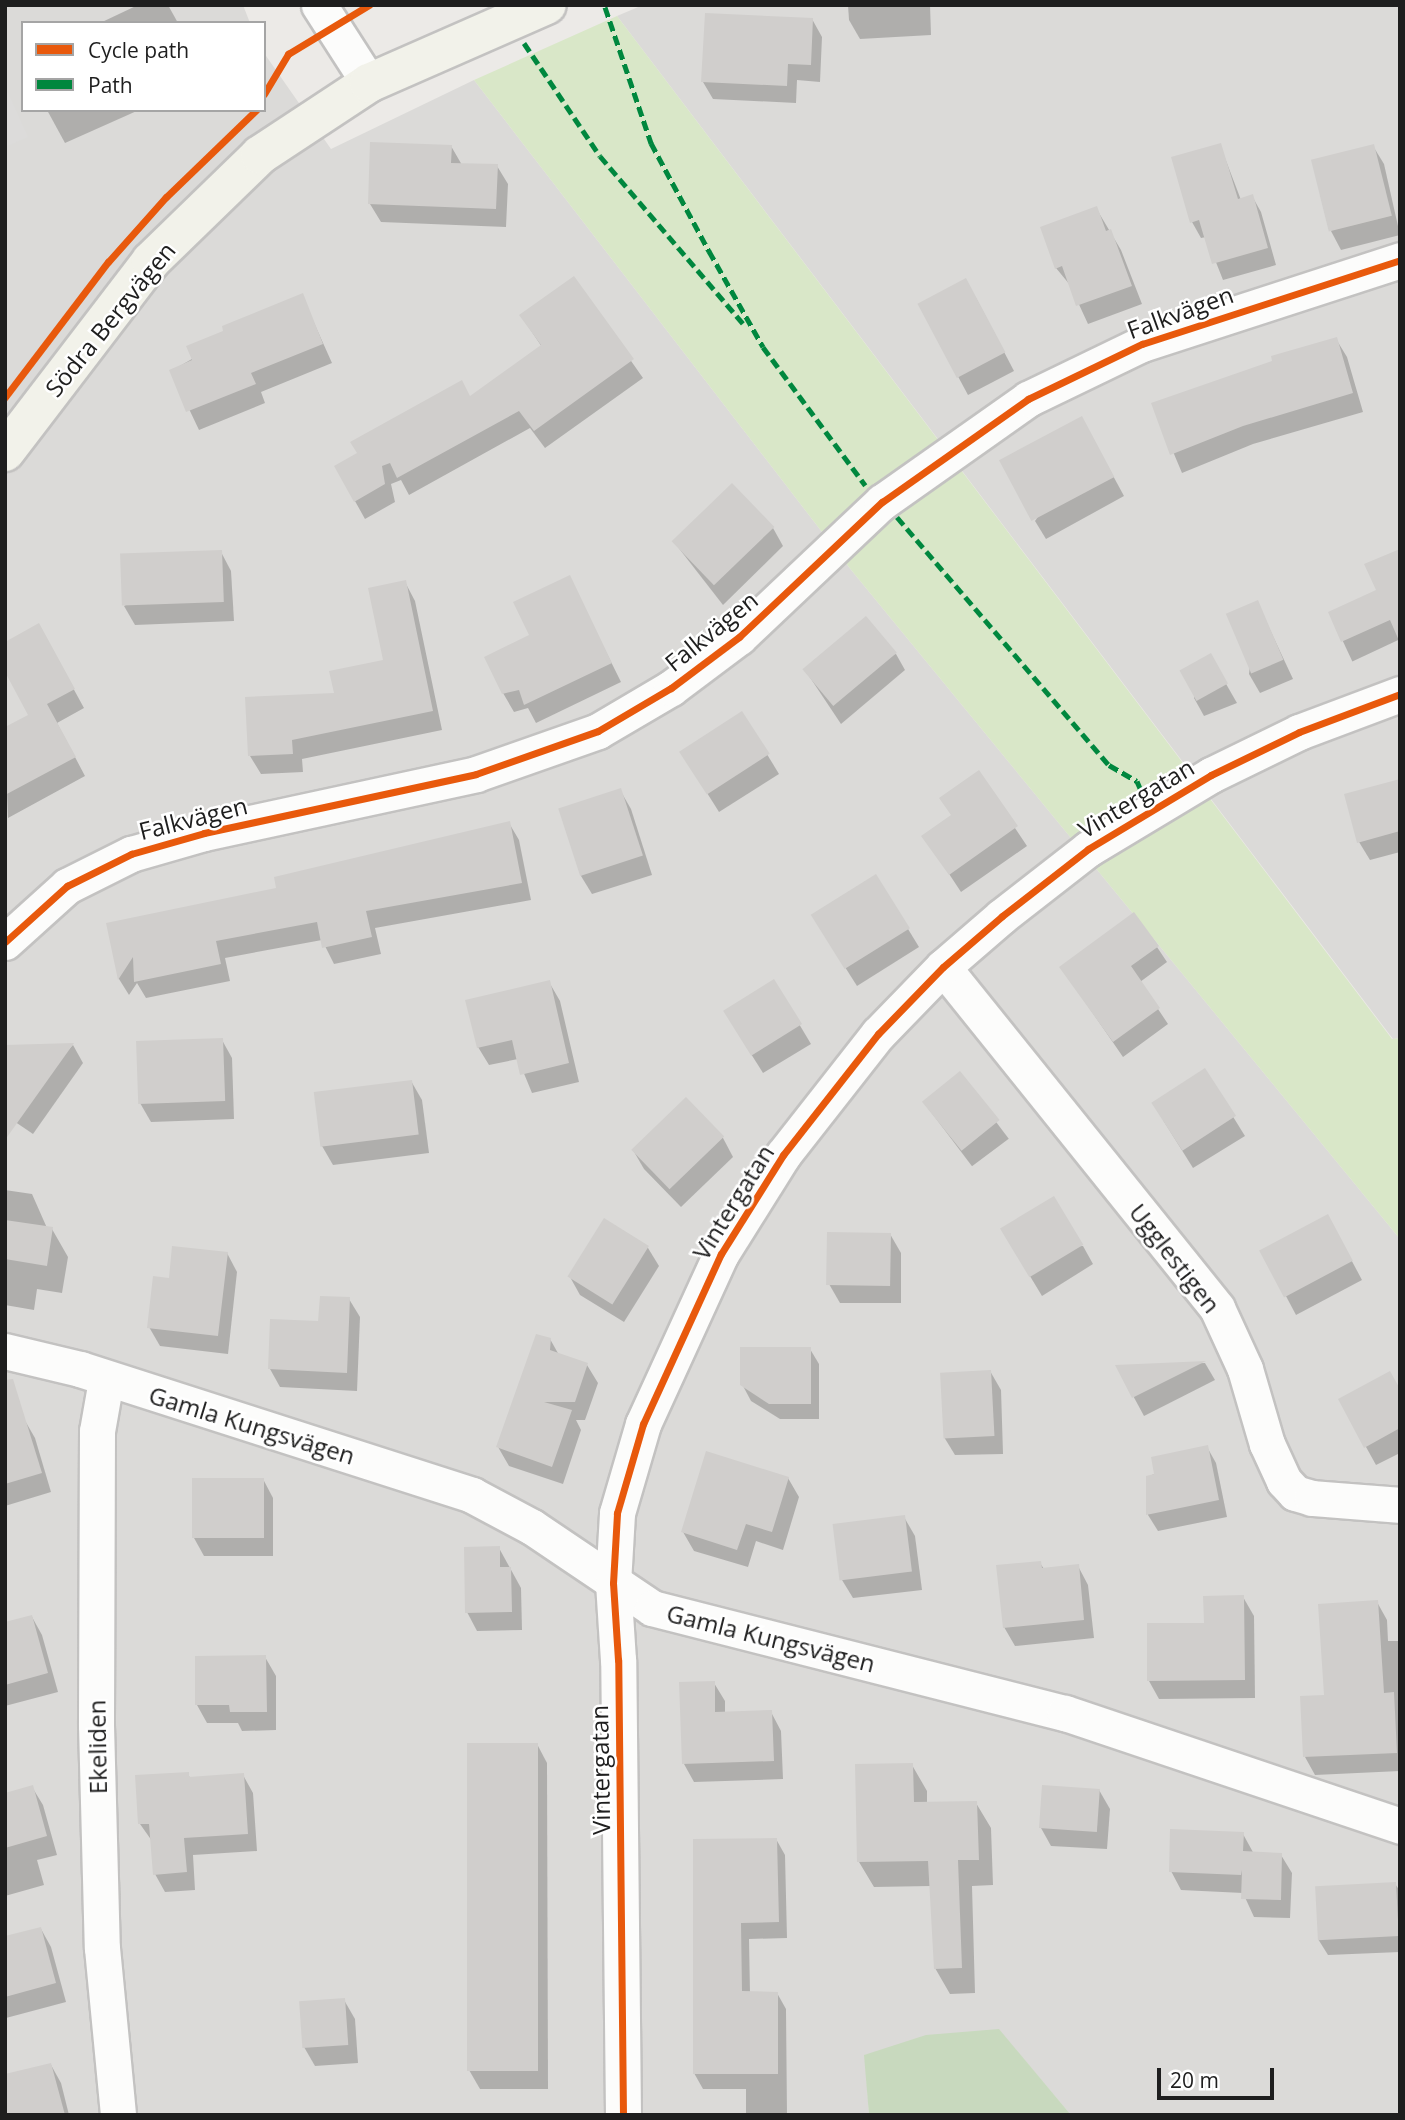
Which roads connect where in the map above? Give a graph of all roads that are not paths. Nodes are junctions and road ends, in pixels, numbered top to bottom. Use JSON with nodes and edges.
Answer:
{"nodes":[{"id":1,"x":319,"y":5,"type":"edge"},
{"id":2,"x":547,"y":5,"type":"edge"},
{"id":3,"x":369,"y":83,"type":"junction"},
{"id":4,"x":1400,"y":260,"type":"edge"},
{"id":5,"x":5,"y":452,"type":"edge"},
{"id":6,"x":1400,"y":694,"type":"edge"},
{"id":7,"x":5,"y":942,"type":"edge"},
{"id":8,"x":943,"y":967,"type":"junction"},
{"id":9,"x":5,"y":1351,"type":"edge"},
{"id":10,"x":106,"y":1380,"type":"junction"},
{"id":11,"x":1400,"y":1505,"type":"edge"},
{"id":12,"x":613,"y":1583,"type":"junction"},
{"id":13,"x":1400,"y":1826,"type":"edge"},
{"id":14,"x":118,"y":2115,"type":"edge"},
{"id":15,"x":623,"y":2115,"type":"edge"}],
"edges":[{"from":1,"to":3,"type":"street"},
{"from":2,"to":3,"type":"street","name":"Södra Bergvägen"},
{"from":3,"to":5,"type":"street","name":"Södra Bergvägen"},
{"from":4,"to":7,"type":"street","name":"Falkvägen"},
{"from":6,"to":8,"type":"street","name":"Vintergatan"},
{"from":8,"to":11,"type":"street","name":"Ugglestigen"},
{"from":8,"to":12,"type":"street","name":"Vintergatan"},
{"from":9,"to":10,"type":"street","name":"Gamla Kungsvägen"},
{"from":10,"to":12,"type":"street","name":"Gamla Kungsvägen"},
{"from":10,"to":14,"type":"street","name":"Ekeliden"},
{"from":12,"to":13,"type":"street","name":"Gamla Kungsvägen"},
{"from":12,"to":15,"type":"street","name":"Vintergatan"}]}
